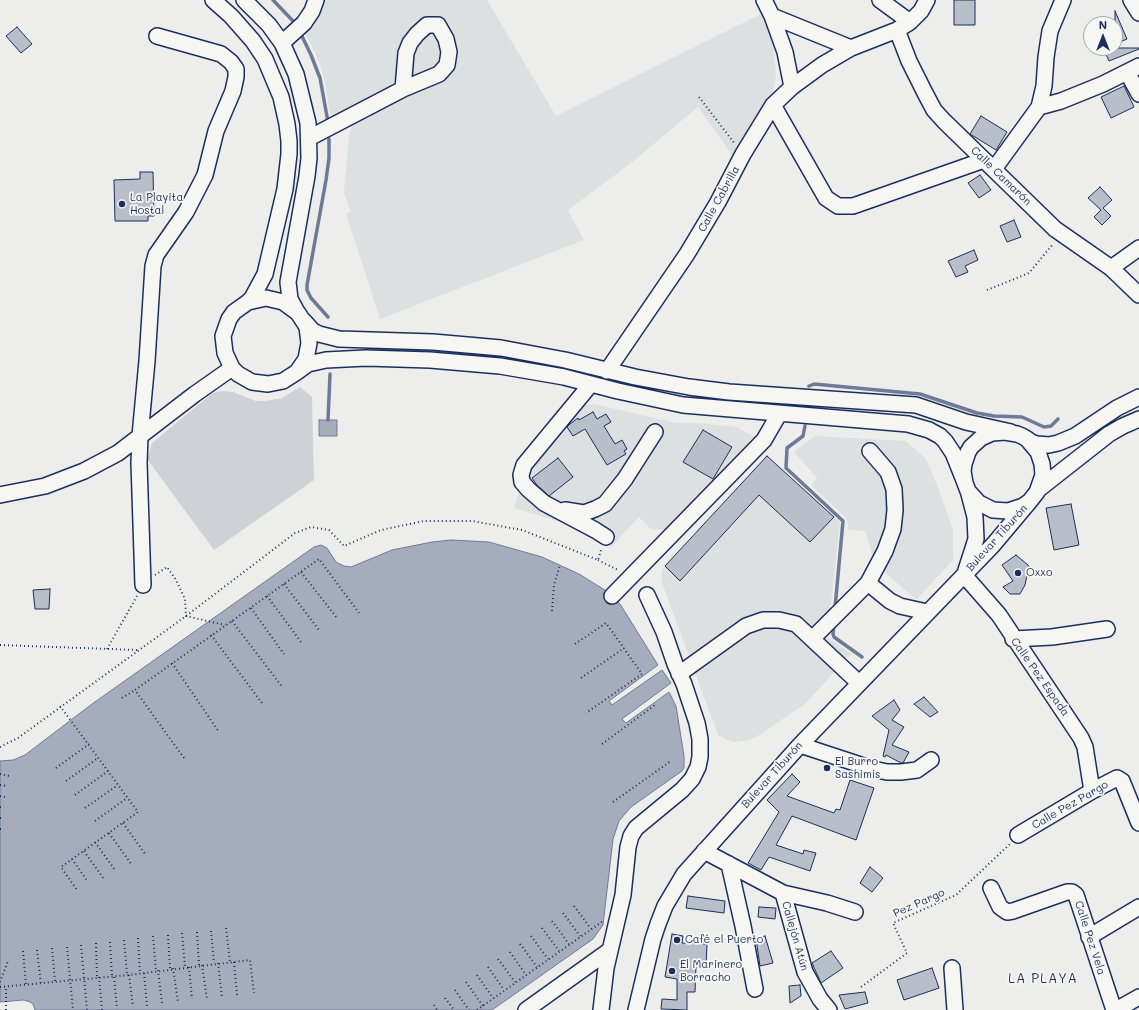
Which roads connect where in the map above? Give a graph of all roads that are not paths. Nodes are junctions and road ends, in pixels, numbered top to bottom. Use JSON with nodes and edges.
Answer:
{"nodes":[{"id":1,"x":213,"y":0,"type":"edge"},
{"id":2,"x":244,"y":0,"type":"edge"},
{"id":3,"x":316,"y":0,"type":"edge"},
{"id":4,"x":764,"y":0,"type":"edge"},
{"id":5,"x":880,"y":0,"type":"edge"},
{"id":6,"x":927,"y":0,"type":"edge"},
{"id":7,"x":1062,"y":0,"type":"edge"},
{"id":8,"x":1131,"y":0,"type":"edge"},
{"id":9,"x":1139,"y":13,"type":"edge"},
{"id":10,"x":772,"y":16,"type":"junction"},
{"id":11,"x":910,"y":22,"type":"junction"},
{"id":12,"x":897,"y":30,"type":"junction"},
{"id":13,"x":157,"y":36,"type":"dead end"},
{"id":14,"x":282,"y":43,"type":"junction"},
{"id":15,"x":851,"y":48,"type":"junction"},
{"id":16,"x":1133,"y":69,"type":"edge"},
{"id":17,"x":792,"y":87,"type":"junction"},
{"id":18,"x":403,"y":89,"type":"dead end"},
{"id":19,"x":1139,"y":94,"type":"edge"},
{"id":20,"x":773,"y":105,"type":"junction"},
{"id":21,"x":1039,"y":107,"type":"junction"},
{"id":22,"x":309,"y":138,"type":"junction"},
{"id":23,"x":989,"y":165,"type":"junction"},
{"id":24,"x":1139,"y":248,"type":"edge"},
{"id":25,"x":1111,"y":268,"type":"junction"},
{"id":26,"x":1139,"y":295,"type":"edge"},
{"id":27,"x":248,"y":302,"type":"junction"},
{"id":28,"x":301,"y":316,"type":"junction"},
{"id":29,"x":232,"y":368,"type":"junction"},
{"id":30,"x":607,"y":370,"type":"junction"},
{"id":31,"x":296,"y":372,"type":"junction"},
{"id":32,"x":591,"y":384,"type":"junction"},
{"id":33,"x":1139,"y":397,"type":"edge"},
{"id":34,"x":779,"y":414,"type":"junction"},
{"id":35,"x":1139,"y":419,"type":"edge"},
{"id":36,"x":655,"y":432,"type":"dead end"},
{"id":37,"x":1011,"y":432,"type":"junction"},
{"id":38,"x":140,"y":436,"type":"junction"},
{"id":39,"x":1026,"y":439,"type":"junction"},
{"id":40,"x":870,"y":451,"type":"dead end"},
{"id":41,"x":967,"y":487,"type":"junction"},
{"id":42,"x":1039,"y":489,"type":"junction"},
{"id":43,"x":0,"y":495,"type":"edge"},
{"id":44,"x":1030,"y":501,"type":"junction"},
{"id":45,"x":557,"y":509,"type":"junction"},
{"id":46,"x":606,"y":537,"type":"road end"},
{"id":47,"x":964,"y":575,"type":"junction"},
{"id":48,"x":868,"y":583,"type":"junction"},
{"id":49,"x":143,"y":585,"type":"road end"},
{"id":50,"x":647,"y":595,"type":"dead end"},
{"id":51,"x":612,"y":596,"type":"dead end"},
{"id":52,"x":927,"y":612,"type":"junction"},
{"id":53,"x":1107,"y":629,"type":"dead end"},
{"id":54,"x":1013,"y":638,"type":"junction"},
{"id":55,"x":812,"y":639,"type":"junction"},
{"id":56,"x":679,"y":674,"type":"junction"},
{"id":57,"x":859,"y":683,"type":"junction"},
{"id":58,"x":800,"y":745,"type":"junction"},
{"id":59,"x":931,"y":760,"type":"dead end"},
{"id":60,"x":1129,"y":786,"type":"edge"},
{"id":61,"x":1092,"y":791,"type":"junction"},
{"id":62,"x":1139,"y":823,"type":"edge"},
{"id":63,"x":1018,"y":836,"type":"road end"},
{"id":64,"x":704,"y":851,"type":"junction"},
{"id":65,"x":729,"y":864,"type":"junction"},
{"id":66,"x":991,"y":888,"type":"dead end"},
{"id":67,"x":783,"y":893,"type":"junction"},
{"id":68,"x":1139,"y":907,"type":"edge"},
{"id":69,"x":855,"y":912,"type":"dead end"},
{"id":70,"x":1089,"y":937,"type":"junction"},
{"id":71,"x":610,"y":950,"type":"junction"},
{"id":72,"x":952,"y":968,"type":"dead end"},
{"id":73,"x":755,"y":989,"type":"dead end"},
{"id":74,"x":1139,"y":997,"type":"edge"},
{"id":75,"x":526,"y":1010,"type":"edge"},
{"id":76,"x":601,"y":1010,"type":"edge"},
{"id":77,"x":636,"y":1010,"type":"edge"},
{"id":78,"x":829,"y":1010,"type":"edge"},
{"id":79,"x":955,"y":1010,"type":"edge"},
{"id":80,"x":1115,"y":1010,"type":"edge"}],
"edges":[{"from":1,"to":27,"type":"street"},
{"from":2,"to":14,"type":"street"},
{"from":3,"to":14,"type":"street"},
{"from":4,"to":10,"type":"street"},
{"from":5,"to":11,"type":"street"},
{"from":6,"to":11,"type":"street","name":"Calle Cabrilla"},
{"from":7,"to":21,"type":"street"},
{"from":8,"to":9,"type":"street"},
{"from":10,"to":15,"type":"street"},
{"from":10,"to":17,"type":"street"},
{"from":11,"to":12,"type":"street","name":"Calle Cabrilla"},
{"from":12,"to":15,"type":"street","name":"Calle Cabrilla"},
{"from":12,"to":23,"type":"street","name":"Calle Camarón"},
{"from":13,"to":38,"type":"street"},
{"from":14,"to":22,"type":"street"},
{"from":15,"to":17,"type":"street","name":"Calle Cabrilla"},
{"from":16,"to":19,"type":"street"},
{"from":16,"to":21,"type":"street"},
{"from":17,"to":20,"type":"street","name":"Calle Cabrilla"},
{"from":18,"to":22,"type":"street"},
{"from":20,"to":23,"type":"street"},
{"from":20,"to":30,"type":"street","name":"Calle Cabrilla"},
{"from":21,"to":23,"type":"street"},
{"from":22,"to":28,"type":"street"},
{"from":23,"to":25,"type":"street","name":"Calle Camarón"},
{"from":24,"to":25,"type":"street"},
{"from":25,"to":26,"type":"street","name":"Calle Camarón"},
{"from":27,"to":28,"type":"street"},
{"from":27,"to":29,"type":"street"},
{"from":28,"to":30,"type":"street"},
{"from":28,"to":31,"type":"street"},
{"from":29,"to":31,"type":"street"},
{"from":29,"to":38,"type":"street"},
{"from":30,"to":37,"type":"street"},
{"from":31,"to":32,"type":"street"},
{"from":32,"to":34,"type":"street"},
{"from":32,"to":45,"type":"street"},
{"from":33,"to":39,"type":"street"},
{"from":34,"to":41,"type":"street"},
{"from":34,"to":51,"type":"street"},
{"from":35,"to":42,"type":"street"},
{"from":36,"to":45,"type":"street"},
{"from":37,"to":39,"type":"street"},
{"from":37,"to":41,"type":"street"},
{"from":38,"to":43,"type":"street"},
{"from":38,"to":49,"type":"street"},
{"from":39,"to":42,"type":"street"},
{"from":40,"to":48,"type":"street"},
{"from":41,"to":44,"type":"street"},
{"from":41,"to":47,"type":"street","name":"Bulevar Tiburón"},
{"from":42,"to":44,"type":"street"},
{"from":44,"to":47,"type":"street","name":"Bulevar Tiburón"},
{"from":45,"to":46,"type":"street"},
{"from":47,"to":52,"type":"street","name":"Bulevar Tiburón"},
{"from":47,"to":54,"type":"street","name":"Calle Pez Espada"},
{"from":48,"to":52,"type":"street"},
{"from":48,"to":55,"type":"street"},
{"from":50,"to":56,"type":"street"},
{"from":52,"to":57,"type":"street","name":"Bulevar Tiburón"},
{"from":53,"to":54,"type":"street"},
{"from":54,"to":61,"type":"street","name":"Calle Pez Espada"},
{"from":55,"to":56,"type":"street"},
{"from":55,"to":57,"type":"street"},
{"from":56,"to":71,"type":"street"},
{"from":57,"to":58,"type":"street","name":"Bulevar Tiburón"},
{"from":58,"to":59,"type":"street"},
{"from":58,"to":64,"type":"street","name":"Bulevar Tiburón"},
{"from":60,"to":61,"type":"street","name":"Calle Pez Pargo"},
{"from":60,"to":62,"type":"street"},
{"from":61,"to":63,"type":"street","name":"Calle Pez Pargo"},
{"from":64,"to":65,"type":"street","name":"Callejón Atún"},
{"from":64,"to":77,"type":"street","name":"Bulevar Tiburón"},
{"from":65,"to":67,"type":"street","name":"Callejón Atún"},
{"from":65,"to":73,"type":"street"},
{"from":66,"to":70,"type":"street","name":"Calle Pez Vela"},
{"from":67,"to":69,"type":"street"},
{"from":67,"to":78,"type":"street","name":"Callejón Atún"},
{"from":68,"to":70,"type":"street"},
{"from":70,"to":80,"type":"street","name":"Calle Pez Vela"},
{"from":71,"to":75,"type":"street"},
{"from":71,"to":76,"type":"street"},
{"from":72,"to":79,"type":"street"},
{"from":74,"to":80,"type":"street"}]}
